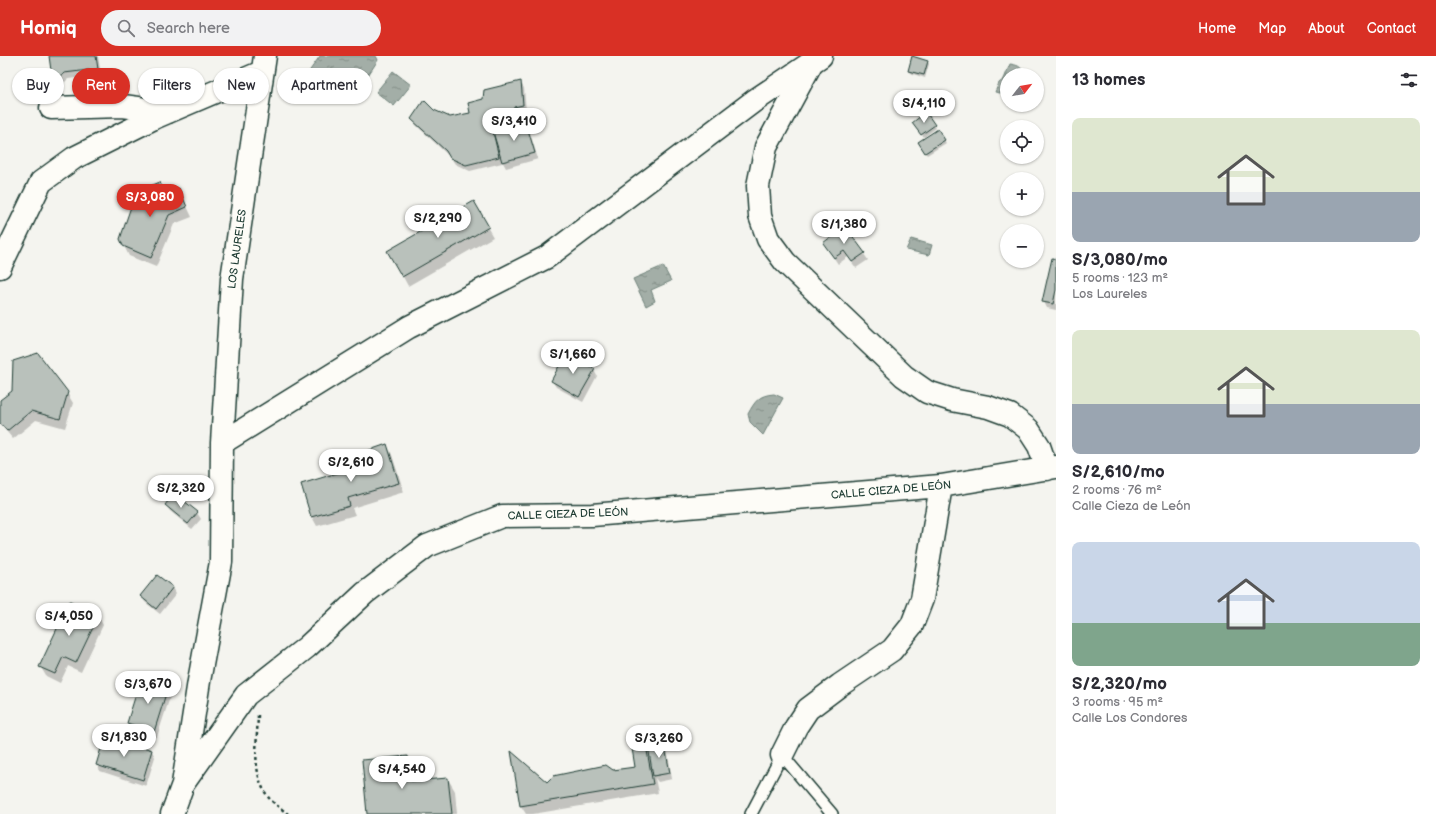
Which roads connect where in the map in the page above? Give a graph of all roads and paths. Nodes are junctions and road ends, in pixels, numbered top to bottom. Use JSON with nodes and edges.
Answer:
{"nodes":[{"id":1,"x":816,"y":59,"type":"edge"},
{"id":2,"x":264,"y":64,"type":"edge"},
{"id":3,"x":51,"y":108,"type":"dead end"},
{"id":4,"x":168,"y":112,"type":"junction"},
{"id":5,"x":0,"y":267,"type":"edge"},
{"id":6,"x":222,"y":443,"type":"junction"},
{"id":7,"x":1052,"y":468,"type":"edge"},
{"id":8,"x":941,"y":486,"type":"junction"},
{"id":9,"x":258,"y":685,"type":"junction"},
{"id":10,"x":782,"y":755,"type":"junction"},
{"id":11,"x":183,"y":784,"type":"junction"},
{"id":12,"x":172,"y":814,"type":"edge"},
{"id":13,"x":288,"y":814,"type":"edge"},
{"id":14,"x":751,"y":814,"type":"edge"},
{"id":15,"x":832,"y":814,"type":"edge"}],
"edges":[{"from":1,"to":6,"type":"street"},
{"from":1,"to":7,"type":"street"},
{"from":2,"to":4,"type":"street"},
{"from":2,"to":6,"type":"street","name":"LOS LAURELES"},
{"from":3,"to":4,"type":"street"},
{"from":4,"to":5,"type":"street"},
{"from":6,"to":11,"type":"street","name":"LOS LAURELES"},
{"from":7,"to":8,"type":"street","name":"CALLE CIEZA DE LEÓN"},
{"from":8,"to":9,"type":"street","name":"CALLE CIEZA DE LEÓN"},
{"from":8,"to":10,"type":"street"},
{"from":9,"to":11,"type":"street","name":"CALLE CIEZA DE LEÓN"},
{"from":9,"to":13,"type":"path"},
{"from":10,"to":14,"type":"lane"},
{"from":10,"to":15,"type":"lane"},
{"from":11,"to":12,"type":"street"}]}
